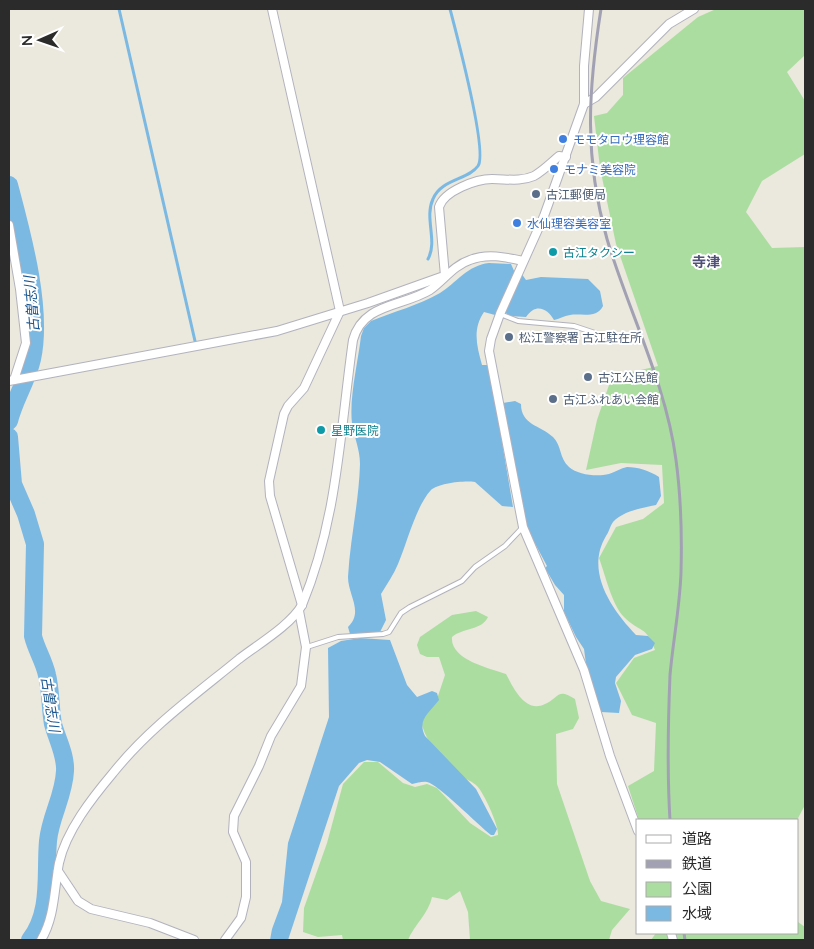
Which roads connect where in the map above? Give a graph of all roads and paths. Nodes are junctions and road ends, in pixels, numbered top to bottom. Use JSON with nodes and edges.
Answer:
{"nodes":[{"id":1,"x":272,"y":9,"type":"edge"},
{"id":2,"x":589,"y":9,"type":"edge"},
{"id":3,"x":694,"y":9,"type":"edge"},
{"id":4,"x":584,"y":104,"type":"junction"},
{"id":5,"x":566,"y":157,"type":"junction"},
{"id":6,"x":9,"y":225,"type":"edge"},
{"id":7,"x":523,"y":261,"type":"junction"},
{"id":8,"x":445,"y":276,"type":"junction"},
{"id":9,"x":340,"y":311,"type":"junction"},
{"id":10,"x":500,"y":314,"type":"junction"},
{"id":11,"x":607,"y":337,"type":"dead end"},
{"id":12,"x":14,"y":380,"type":"edge"},
{"id":13,"x":523,"y":527,"type":"junction"},
{"id":14,"x":300,"y":608,"type":"junction"},
{"id":15,"x":306,"y":647,"type":"junction"},
{"id":16,"x":636,"y":826,"type":"edge"},
{"id":17,"x":58,"y":871,"type":"junction"},
{"id":18,"x":42,"y":940,"type":"edge"},
{"id":19,"x":194,"y":940,"type":"edge"},
{"id":20,"x":225,"y":940,"type":"edge"}],
"edges":[{"from":1,"to":9,"type":"street"},
{"from":2,"to":4,"type":"street"},
{"from":3,"to":4,"type":"street"},
{"from":4,"to":5,"type":"street"},
{"from":5,"to":7,"type":"street"},
{"from":5,"to":8,"type":"street"},
{"from":6,"to":12,"type":"street"},
{"from":7,"to":8,"type":"street"},
{"from":7,"to":10,"type":"street"},
{"from":8,"to":9,"type":"street"},
{"from":8,"to":14,"type":"street"},
{"from":9,"to":12,"type":"street"},
{"from":9,"to":14,"type":"street"},
{"from":10,"to":11,"type":"lane"},
{"from":10,"to":13,"type":"street"},
{"from":13,"to":15,"type":"lane"},
{"from":13,"to":16,"type":"street"},
{"from":14,"to":15,"type":"street"},
{"from":14,"to":17,"type":"street"},
{"from":15,"to":20,"type":"street"},
{"from":17,"to":18,"type":"street"},
{"from":17,"to":19,"type":"street"}]}
